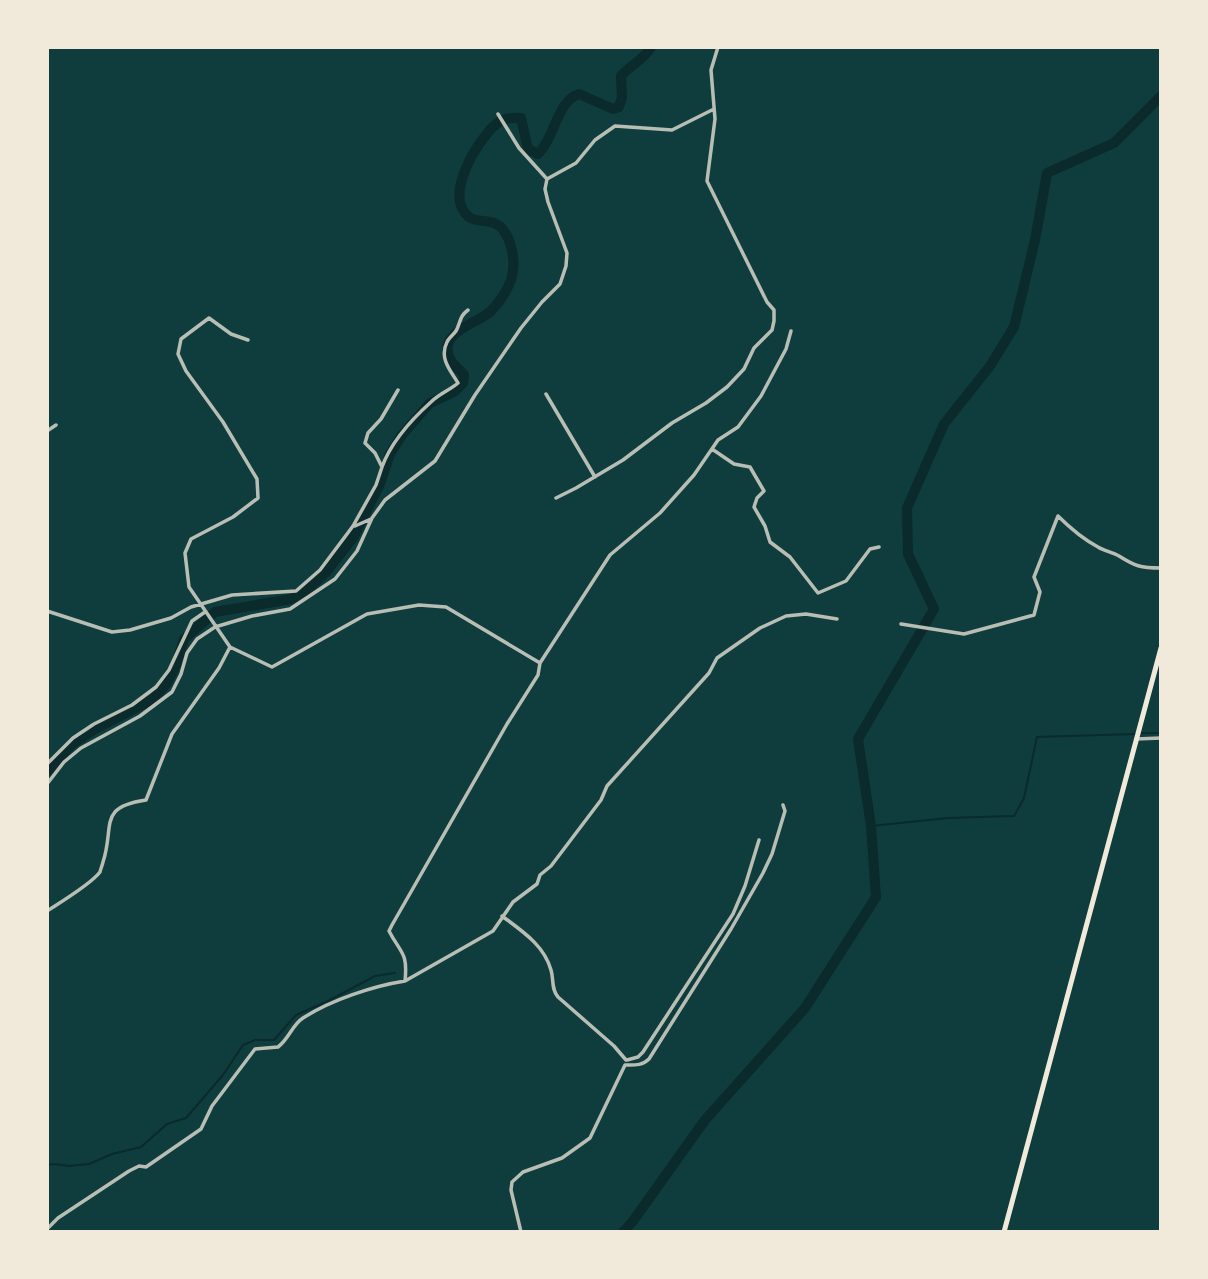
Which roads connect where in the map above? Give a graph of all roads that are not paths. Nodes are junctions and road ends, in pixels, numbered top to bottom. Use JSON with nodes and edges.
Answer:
{"nodes":[{"id":1,"x":718,"y":47,"type":"edge"},
{"id":2,"x":714,"y":109,"type":"junction"},
{"id":3,"x":499,"y":116,"type":"dead end"},
{"id":4,"x":547,"y":179,"type":"junction"},
{"id":5,"x":468,"y":310,"type":"dead end"},
{"id":6,"x":791,"y":331,"type":"dead end"},
{"id":7,"x":248,"y":340,"type":"dead end"},
{"id":8,"x":398,"y":390,"type":"dead end"},
{"id":9,"x":546,"y":394,"type":"dead end"},
{"id":10,"x":56,"y":425,"type":"dead end"},
{"id":11,"x":47,"y":431,"type":"edge"},
{"id":12,"x":712,"y":449,"type":"junction"},
{"id":13,"x":382,"y":467,"type":"junction"},
{"id":14,"x":595,"y":477,"type":"junction"},
{"id":15,"x":555,"y":498,"type":"dead end"},
{"id":16,"x":372,"y":518,"type":"junction"},
{"id":17,"x":354,"y":526,"type":"junction"},
{"id":18,"x":880,"y":547,"type":"dead end"},
{"id":19,"x":1161,"y":568,"type":"edge"},
{"id":20,"x":200,"y":606,"type":"junction"},
{"id":21,"x":47,"y":611,"type":"edge"},
{"id":22,"x":205,"y":612,"type":"junction"},
{"id":23,"x":837,"y":620,"type":"dead end"},
{"id":24,"x":901,"y":624,"type":"dead end"},
{"id":25,"x":215,"y":627,"type":"junction"},
{"id":26,"x":230,"y":647,"type":"junction"},
{"id":27,"x":1161,"y":648,"type":"edge"},
{"id":28,"x":540,"y":663,"type":"junction"},
{"id":29,"x":1161,"y":738,"type":"edge"},
{"id":30,"x":1136,"y":739,"type":"junction"},
{"id":31,"x":47,"y":764,"type":"edge"},
{"id":32,"x":47,"y":784,"type":"edge"},
{"id":33,"x":783,"y":805,"type":"dead end"},
{"id":34,"x":759,"y":840,"type":"dead end"},
{"id":35,"x":47,"y":911,"type":"edge"},
{"id":36,"x":502,"y":916,"type":"junction"},
{"id":37,"x":405,"y":981,"type":"junction"},
{"id":38,"x":626,"y":1063,"type":"junction"},
{"id":39,"x":47,"y":1229,"type":"edge"},
{"id":40,"x":521,"y":1232,"type":"edge"},
{"id":41,"x":1004,"y":1232,"type":"edge"}],
"edges":[{"from":1,"to":2,"type":"street"},
{"from":2,"to":4,"type":"street"},
{"from":2,"to":14,"type":"street"},
{"from":3,"to":4,"type":"street"},
{"from":4,"to":16,"type":"street"},
{"from":5,"to":13,"type":"street"},
{"from":6,"to":12,"type":"street"},
{"from":7,"to":20,"type":"street"},
{"from":8,"to":13,"type":"street"},
{"from":9,"to":14,"type":"street"},
{"from":10,"to":11,"type":"street"},
{"from":12,"to":18,"type":"street"},
{"from":12,"to":28,"type":"street"},
{"from":13,"to":17,"type":"street"},
{"from":14,"to":15,"type":"street"},
{"from":16,"to":17,"type":"street"},
{"from":16,"to":25,"type":"street"},
{"from":17,"to":20,"type":"street"},
{"from":19,"to":24,"type":"street"},
{"from":20,"to":21,"type":"street"},
{"from":20,"to":22,"type":"street"},
{"from":22,"to":25,"type":"street"},
{"from":22,"to":31,"type":"street"},
{"from":23,"to":36,"type":"street"},
{"from":25,"to":26,"type":"street"},
{"from":25,"to":32,"type":"street"},
{"from":26,"to":28,"type":"street"},
{"from":26,"to":35,"type":"street"},
{"from":27,"to":30,"type":"main road"},
{"from":28,"to":37,"type":"street"},
{"from":29,"to":30,"type":"street"},
{"from":30,"to":41,"type":"main road"},
{"from":33,"to":38,"type":"street"},
{"from":34,"to":38,"type":"street"},
{"from":36,"to":37,"type":"street"},
{"from":36,"to":38,"type":"street"},
{"from":37,"to":39,"type":"street"},
{"from":38,"to":40,"type":"street"}]}
